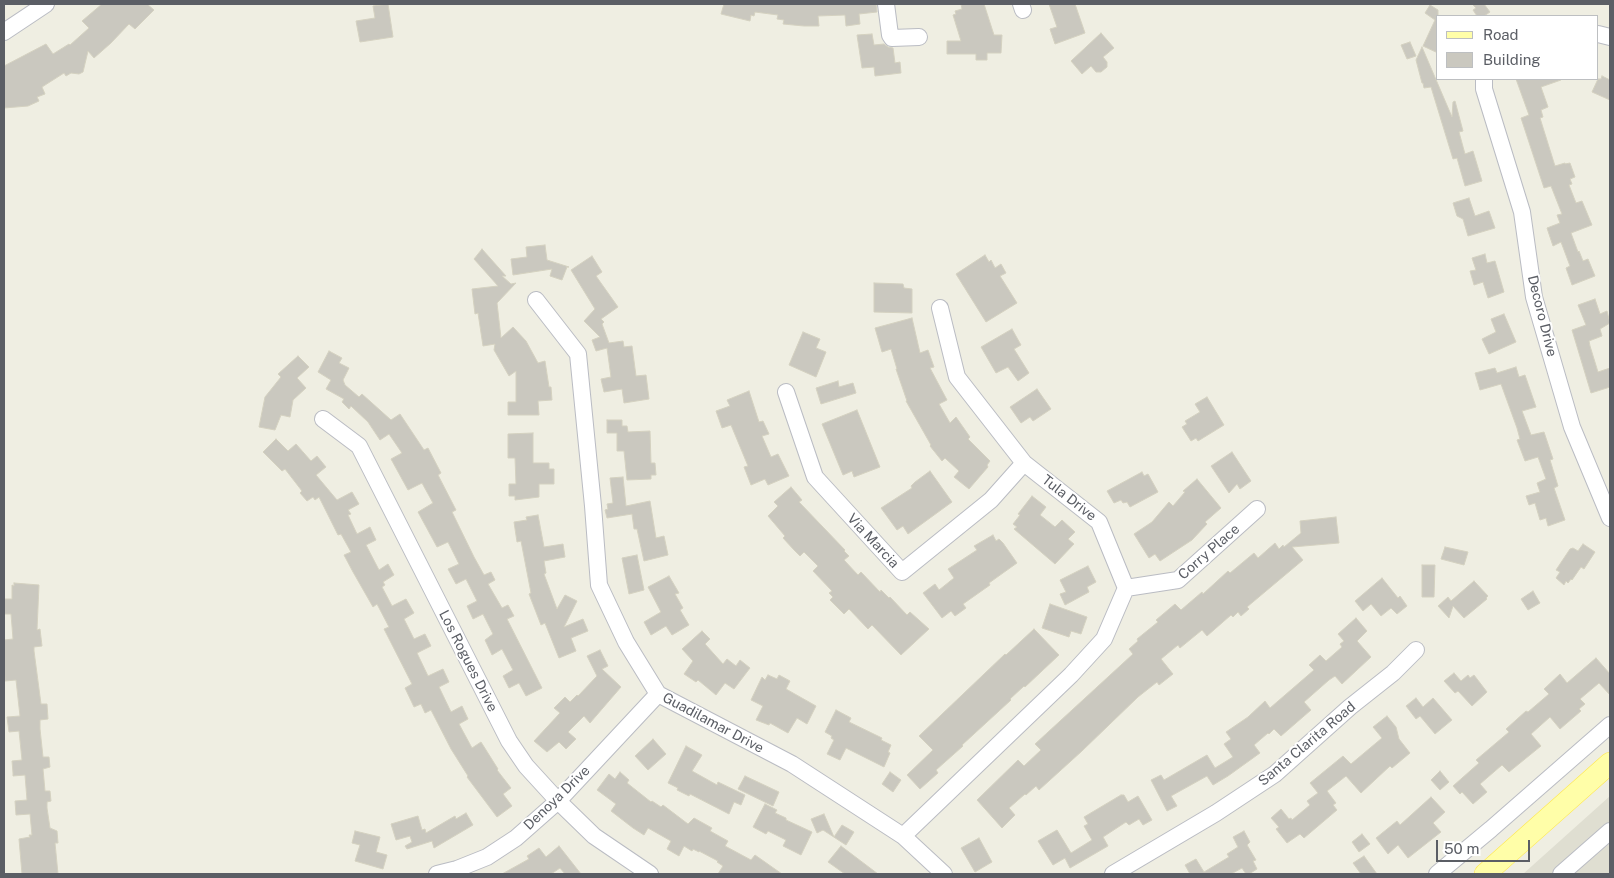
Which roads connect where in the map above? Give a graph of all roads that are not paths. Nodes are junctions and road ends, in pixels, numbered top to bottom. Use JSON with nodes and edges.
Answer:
{"nodes":[{"id":1,"x":46,"y":4,"type":"edge"},
{"id":2,"x":886,"y":4,"type":"edge"},
{"id":3,"x":4,"y":32,"type":"edge"},
{"id":4,"x":919,"y":37,"type":"dead end"},
{"id":5,"x":1484,"y":80,"type":"edge"},
{"id":6,"x":536,"y":300,"type":"dead end"},
{"id":7,"x":940,"y":308,"type":"dead end"},
{"id":8,"x":786,"y":392,"type":"dead end"},
{"id":9,"x":322,"y":419,"type":"dead end"},
{"id":10,"x":1024,"y":463,"type":"junction"},
{"id":11,"x":1257,"y":509,"type":"dead end"},
{"id":12,"x":1610,"y":518,"type":"edge"},
{"id":13,"x":1126,"y":588,"type":"junction"},
{"id":14,"x":1416,"y":650,"type":"dead end"},
{"id":15,"x":658,"y":694,"type":"junction"},
{"id":16,"x":1610,"y":725,"type":"edge"},
{"id":17,"x":1610,"y":763,"type":"edge"},
{"id":18,"x":558,"y":801,"type":"junction"},
{"id":19,"x":1610,"y":831,"type":"edge"},
{"id":20,"x":903,"y":836,"type":"junction"},
{"id":21,"x":437,"y":874,"type":"edge"},
{"id":22,"x":650,"y":874,"type":"edge"},
{"id":23,"x":944,"y":874,"type":"edge"},
{"id":24,"x":1113,"y":874,"type":"edge"},
{"id":25,"x":1437,"y":874,"type":"edge"},
{"id":26,"x":1485,"y":874,"type":"edge"},
{"id":27,"x":1561,"y":874,"type":"edge"}],
"edges":[{"from":1,"to":3,"type":"street"},
{"from":2,"to":4,"type":"street"},
{"from":5,"to":12,"type":"street","name":"Decoro Drive"},
{"from":6,"to":15,"type":"street","name":"Guadilamar Drive"},
{"from":7,"to":10,"type":"street","name":"Tula Drive"},
{"from":8,"to":10,"type":"street","name":"Via Marcia"},
{"from":9,"to":18,"type":"street","name":"Los Rogues Drive"},
{"from":10,"to":13,"type":"street","name":"Tula Drive"},
{"from":11,"to":13,"type":"street","name":"Corry Place"},
{"from":13,"to":20,"type":"street"},
{"from":14,"to":24,"type":"street","name":"Santa Clarita Road"},
{"from":15,"to":18,"type":"street","name":"Denoya Drive"},
{"from":15,"to":20,"type":"street","name":"Guadilamar Drive"},
{"from":16,"to":25,"type":"street"},
{"from":17,"to":26,"type":"main road"},
{"from":18,"to":21,"type":"street","name":"Denoya Drive"},
{"from":18,"to":22,"type":"street","name":"Los Rogues Drive"},
{"from":19,"to":27,"type":"street"},
{"from":20,"to":23,"type":"street","name":"Guadilamar Drive"}]}
